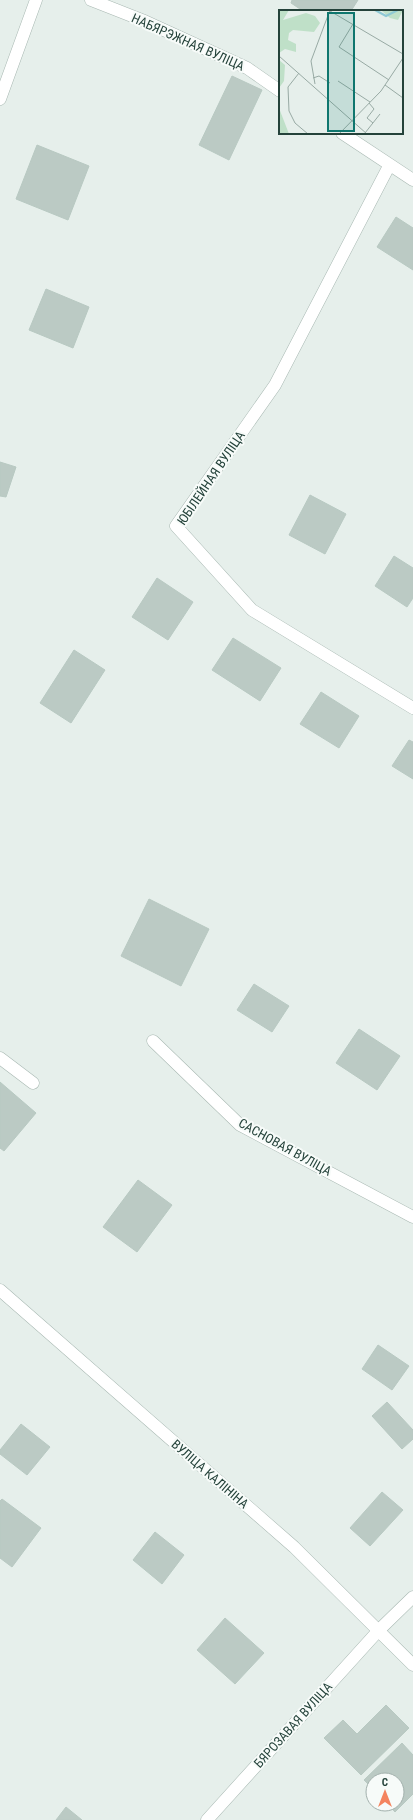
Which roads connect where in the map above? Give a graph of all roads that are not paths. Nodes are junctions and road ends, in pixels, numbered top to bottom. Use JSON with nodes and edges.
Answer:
{"nodes":[{"id":1,"x":36,"y":0,"type":"edge"},
{"id":2,"x":91,"y":0,"type":"edge"},
{"id":3,"x":279,"y":90,"type":"edge"},
{"id":4,"x":0,"y":99,"type":"edge"},
{"id":5,"x":343,"y":134,"type":"edge"},
{"id":6,"x":389,"y":166,"type":"junction"},
{"id":7,"x":413,"y":180,"type":"edge"},
{"id":8,"x":413,"y":708,"type":"edge"},
{"id":9,"x":153,"y":1041,"type":"dead end"},
{"id":10,"x":0,"y":1058,"type":"edge"},
{"id":11,"x":33,"y":1083,"type":"dead end"},
{"id":12,"x":413,"y":1217,"type":"edge"},
{"id":13,"x":0,"y":1290,"type":"edge"},
{"id":14,"x":413,"y":1597,"type":"edge"},
{"id":15,"x":379,"y":1630,"type":"junction"},
{"id":16,"x":413,"y":1665,"type":"edge"},
{"id":17,"x":207,"y":1820,"type":"edge"}],
"edges":[{"from":1,"to":4,"type":"street"},
{"from":2,"to":3,"type":"street","name":"НАБЯРЭЖНАЯ ВУЛІЦА"},
{"from":5,"to":6,"type":"street"},
{"from":6,"to":7,"type":"street"},
{"from":6,"to":8,"type":"street","name":"ЮБІЛЕЙНАЯ ВУЛІЦА"},
{"from":9,"to":12,"type":"street","name":"САСНОВАЯ ВУЛІЦА"},
{"from":10,"to":11,"type":"street"},
{"from":13,"to":15,"type":"street","name":"ВУЛІЦА КАЛІНІНА"},
{"from":14,"to":15,"type":"street","name":"БЯРОЗАВАЯ ВУЛІЦА"},
{"from":15,"to":16,"type":"street","name":"ВУЛІЦА КАЛІНІНА"},
{"from":15,"to":17,"type":"street","name":"БЯРОЗАВАЯ ВУЛІЦА"}]}
